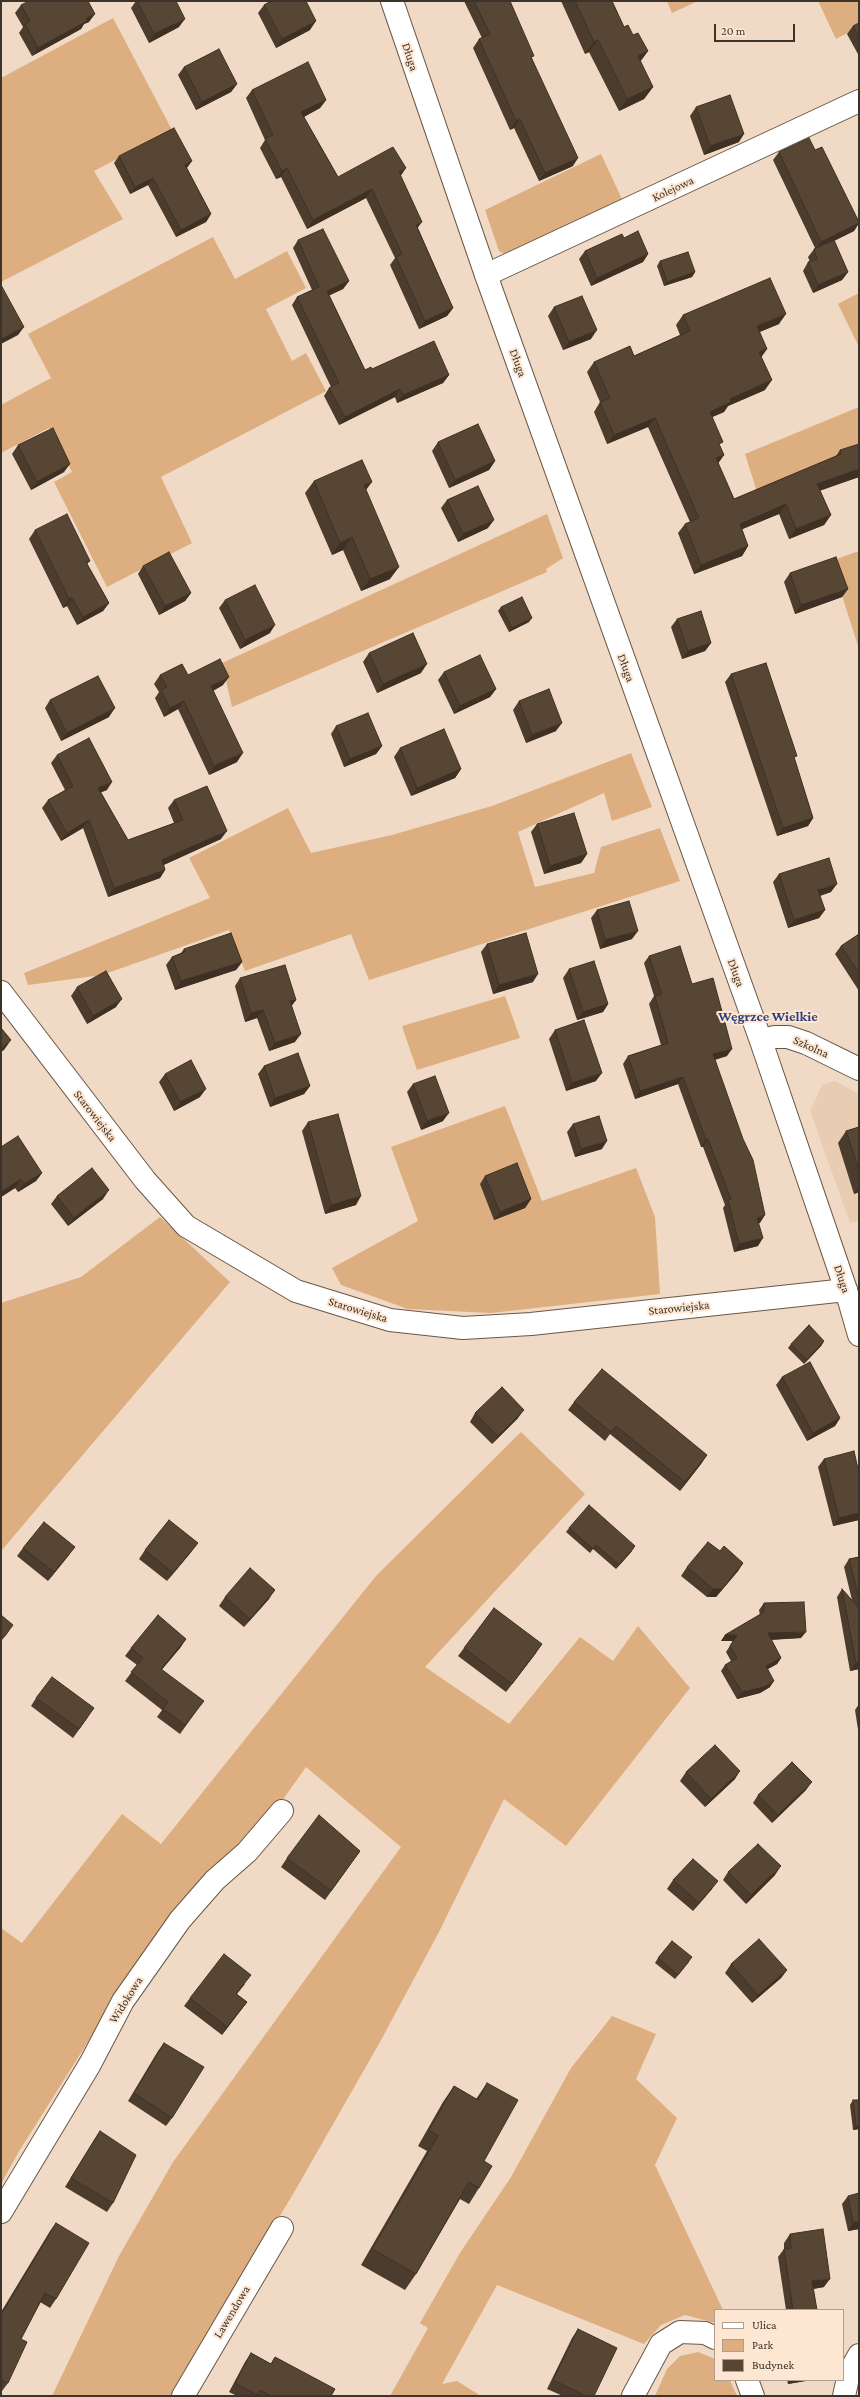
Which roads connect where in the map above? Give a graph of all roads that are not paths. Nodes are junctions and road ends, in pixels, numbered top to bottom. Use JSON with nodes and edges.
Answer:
{"nodes":[{"id":1,"x":392,"y":1,"type":"edge"},
{"id":2,"x":859,"y":101,"type":"edge"},
{"id":3,"x":486,"y":276,"type":"junction"},
{"id":4,"x":1,"y":992,"type":"edge"},
{"id":5,"x":761,"y":1041,"type":"junction"},
{"id":6,"x":859,"y":1070,"type":"edge"},
{"id":7,"x":846,"y":1290,"type":"junction"},
{"id":8,"x":859,"y":1335,"type":"edge"},
{"id":9,"x":282,"y":1810,"type":"dead end"},
{"id":10,"x":1,"y":2212,"type":"edge"},
{"id":11,"x":282,"y":2228,"type":"dead end"},
{"id":12,"x":714,"y":2338,"type":"edge"},
{"id":13,"x":859,"y":2355,"type":"edge"},
{"id":14,"x":747,"y":2381,"type":"edge"},
{"id":15,"x":183,"y":2396,"type":"edge"},
{"id":16,"x":633,"y":2396,"type":"edge"},
{"id":17,"x":753,"y":2396,"type":"edge"},
{"id":18,"x":844,"y":2396,"type":"edge"}],
"edges":[{"from":1,"to":3,"type":"street","name":"Długa"},
{"from":2,"to":3,"type":"street","name":"Kolejowa"},
{"from":3,"to":5,"type":"street","name":"Długa"},
{"from":4,"to":7,"type":"street","name":"Starowiejska"},
{"from":5,"to":6,"type":"street","name":"Szkolna"},
{"from":5,"to":7,"type":"street","name":"Długa"},
{"from":7,"to":8,"type":"street","name":"Długa"},
{"from":9,"to":10,"type":"street","name":"Widokowa"},
{"from":11,"to":15,"type":"street","name":"Lawendowa"},
{"from":12,"to":16,"type":"street"},
{"from":13,"to":18,"type":"street"},
{"from":14,"to":17,"type":"street"}]}
